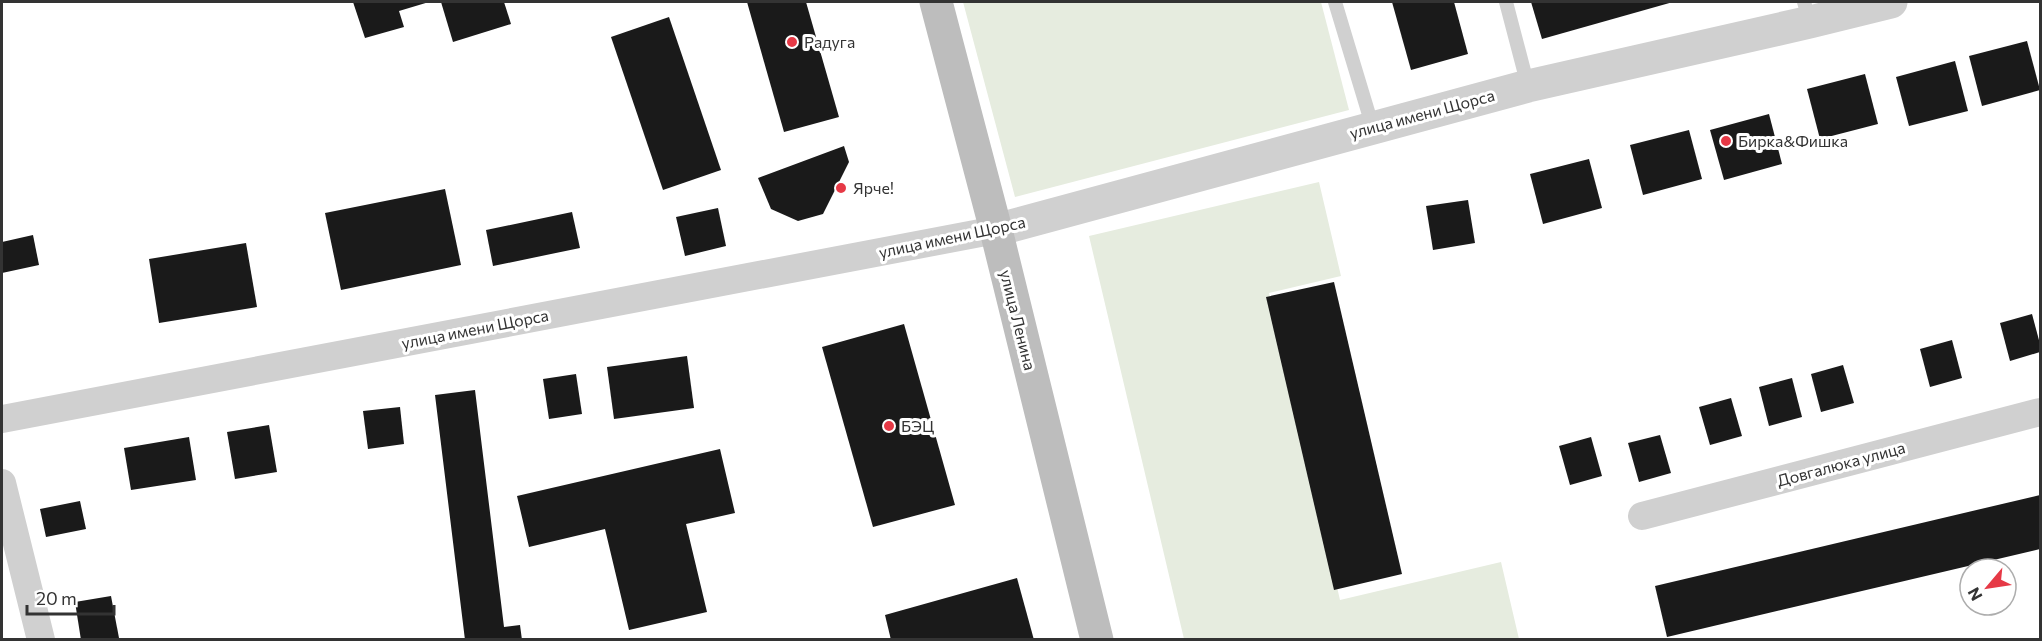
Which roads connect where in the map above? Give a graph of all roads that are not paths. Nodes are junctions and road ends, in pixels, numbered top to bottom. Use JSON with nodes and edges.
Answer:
{"nodes":[{"id":1,"x":936,"y":2,"type":"edge"},
{"id":2,"x":1335,"y":2,"type":"edge"},
{"id":3,"x":1506,"y":2,"type":"edge"},
{"id":4,"x":1891,"y":2,"type":"edge"},
{"id":5,"x":1807,"y":12,"type":"edge"},
{"id":6,"x":1528,"y":86,"type":"junction"},
{"id":7,"x":1373,"y":128,"type":"junction"},
{"id":8,"x":996,"y":230,"type":"junction"},
{"id":9,"x":2040,"y":412,"type":"edge"},
{"id":10,"x":2,"y":419,"type":"edge"},
{"id":11,"x":2,"y":483,"type":"edge"},
{"id":12,"x":1642,"y":516,"type":"dead end"},
{"id":13,"x":41,"y":639,"type":"edge"},
{"id":14,"x":1097,"y":639,"type":"edge"}],
"edges":[{"from":1,"to":8,"type":"main road","name":"улица Ленина"},
{"from":2,"to":7,"type":"lane"},
{"from":3,"to":6,"type":"lane"},
{"from":4,"to":5,"type":"street","name":"улица имени Щорса"},
{"from":5,"to":6,"type":"street","name":"улица имени Щорса"},
{"from":6,"to":7,"type":"street","name":"улица имени Щорса"},
{"from":7,"to":8,"type":"street","name":"улица имени Щорса"},
{"from":8,"to":10,"type":"street","name":"улица имени Щорса"},
{"from":8,"to":14,"type":"main road","name":"улица Ленина"},
{"from":9,"to":12,"type":"street","name":"Довгалюка улица"},
{"from":11,"to":13,"type":"street"}]}
